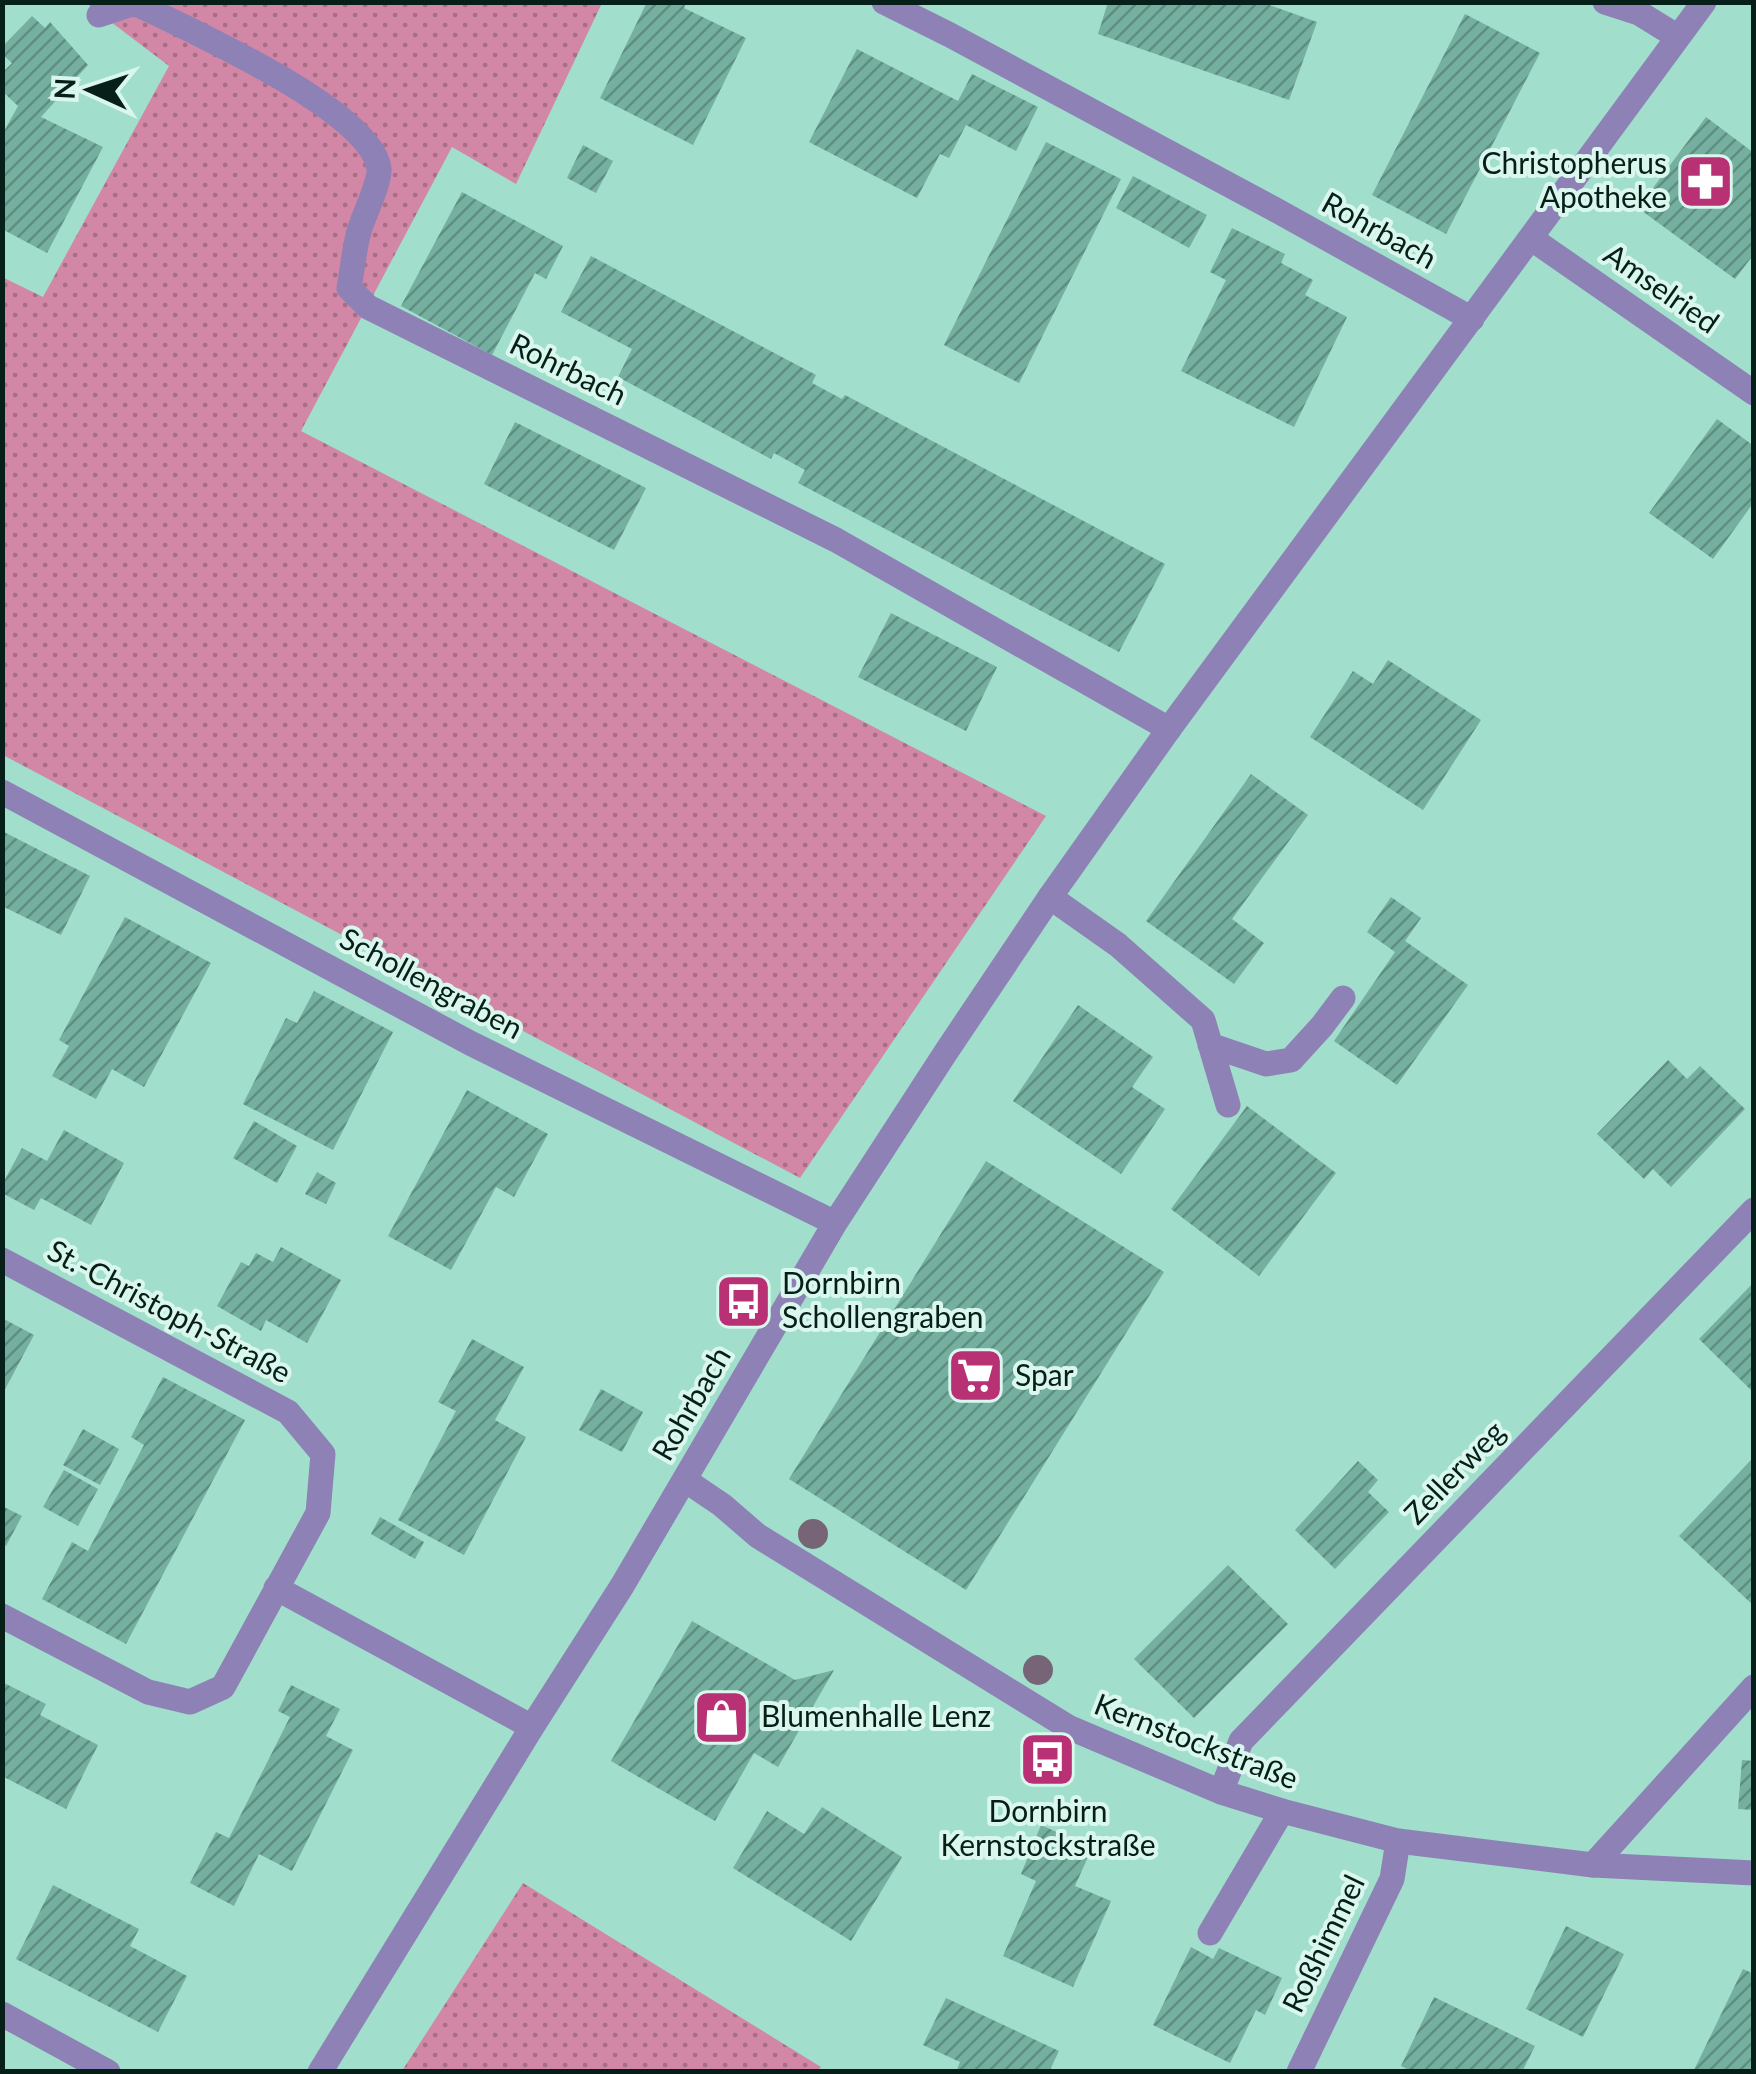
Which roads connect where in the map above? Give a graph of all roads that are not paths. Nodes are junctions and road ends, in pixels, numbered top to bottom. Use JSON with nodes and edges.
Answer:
{"nodes":[{"id":1,"x":884,"y":2,"type":"edge"},
{"id":2,"x":1605,"y":2,"type":"edge"},
{"id":3,"x":1704,"y":2,"type":"edge"},
{"id":4,"x":99,"y":15,"type":"dead end"},
{"id":5,"x":1678,"y":37,"type":"junction"},
{"id":6,"x":1532,"y":239,"type":"junction"},
{"id":7,"x":1472,"y":319,"type":"junction"},
{"id":8,"x":1754,"y":393,"type":"edge"},
{"id":9,"x":1169,"y":730,"type":"junction"},
{"id":10,"x":2,"y":792,"type":"edge"},
{"id":11,"x":1050,"y":897,"type":"junction"},
{"id":12,"x":1343,"y":998,"type":"dead end"},
{"id":13,"x":1210,"y":1045,"type":"junction"},
{"id":14,"x":1228,"y":1105,"type":"dead end"},
{"id":15,"x":1754,"y":1210,"type":"edge"},
{"id":16,"x":834,"y":1223,"type":"junction"},
{"id":17,"x":2,"y":1260,"type":"edge"},
{"id":18,"x":685,"y":1480,"type":"junction"},
{"id":19,"x":276,"y":1588,"type":"junction"},
{"id":20,"x":2,"y":1616,"type":"edge"},
{"id":21,"x":1754,"y":1687,"type":"edge"},
{"id":22,"x":532,"y":1726,"type":"junction"},
{"id":23,"x":1221,"y":1792,"type":"junction"},
{"id":24,"x":1282,"y":1811,"type":"junction"},
{"id":25,"x":1398,"y":1842,"type":"junction"},
{"id":26,"x":1593,"y":1865,"type":"junction"},
{"id":27,"x":1754,"y":1874,"type":"edge"},
{"id":28,"x":1210,"y":1933,"type":"dead end"},
{"id":29,"x":2,"y":2014,"type":"edge"},
{"id":30,"x":108,"y":2072,"type":"edge"},
{"id":31,"x":320,"y":2072,"type":"edge"},
{"id":32,"x":1298,"y":2072,"type":"edge"}],
"edges":[{"from":1,"to":7,"type":"street","name":"Rohrbach"},
{"from":2,"to":5,"type":"street"},
{"from":3,"to":5,"type":"street","name":"Rohrbach"},
{"from":4,"to":9,"type":"street","name":"Rohrbach"},
{"from":5,"to":6,"type":"street","name":"Rohrbach"},
{"from":6,"to":7,"type":"street","name":"Rohrbach"},
{"from":6,"to":8,"type":"street","name":"Amselried"},
{"from":7,"to":9,"type":"street","name":"Rohrbach"},
{"from":9,"to":11,"type":"street","name":"Rohrbach"},
{"from":10,"to":16,"type":"street","name":"Schollengraben"},
{"from":11,"to":13,"type":"street"},
{"from":11,"to":16,"type":"street","name":"Rohrbach"},
{"from":12,"to":13,"type":"street"},
{"from":13,"to":14,"type":"street"},
{"from":15,"to":23,"type":"street","name":"Zellerweg"},
{"from":16,"to":18,"type":"street","name":"Rohrbach"},
{"from":17,"to":19,"type":"street","name":"St.-Christoph-Straße"},
{"from":18,"to":22,"type":"street","name":"Rohrbach"},
{"from":18,"to":23,"type":"street","name":"Kernstockstraße"},
{"from":19,"to":20,"type":"street","name":"St.-Christoph-Straße"},
{"from":19,"to":22,"type":"street"},
{"from":21,"to":26,"type":"street"},
{"from":22,"to":31,"type":"street","name":"Rohrbach"},
{"from":23,"to":24,"type":"street","name":"Kernstockstraße"},
{"from":24,"to":25,"type":"street","name":"Kernstockstraße"},
{"from":24,"to":28,"type":"street"},
{"from":25,"to":26,"type":"street","name":"Kernstockstraße"},
{"from":25,"to":32,"type":"street","name":"Roßhimmel"},
{"from":26,"to":27,"type":"street","name":"Kernstockstraße"},
{"from":29,"to":30,"type":"street"}]}
